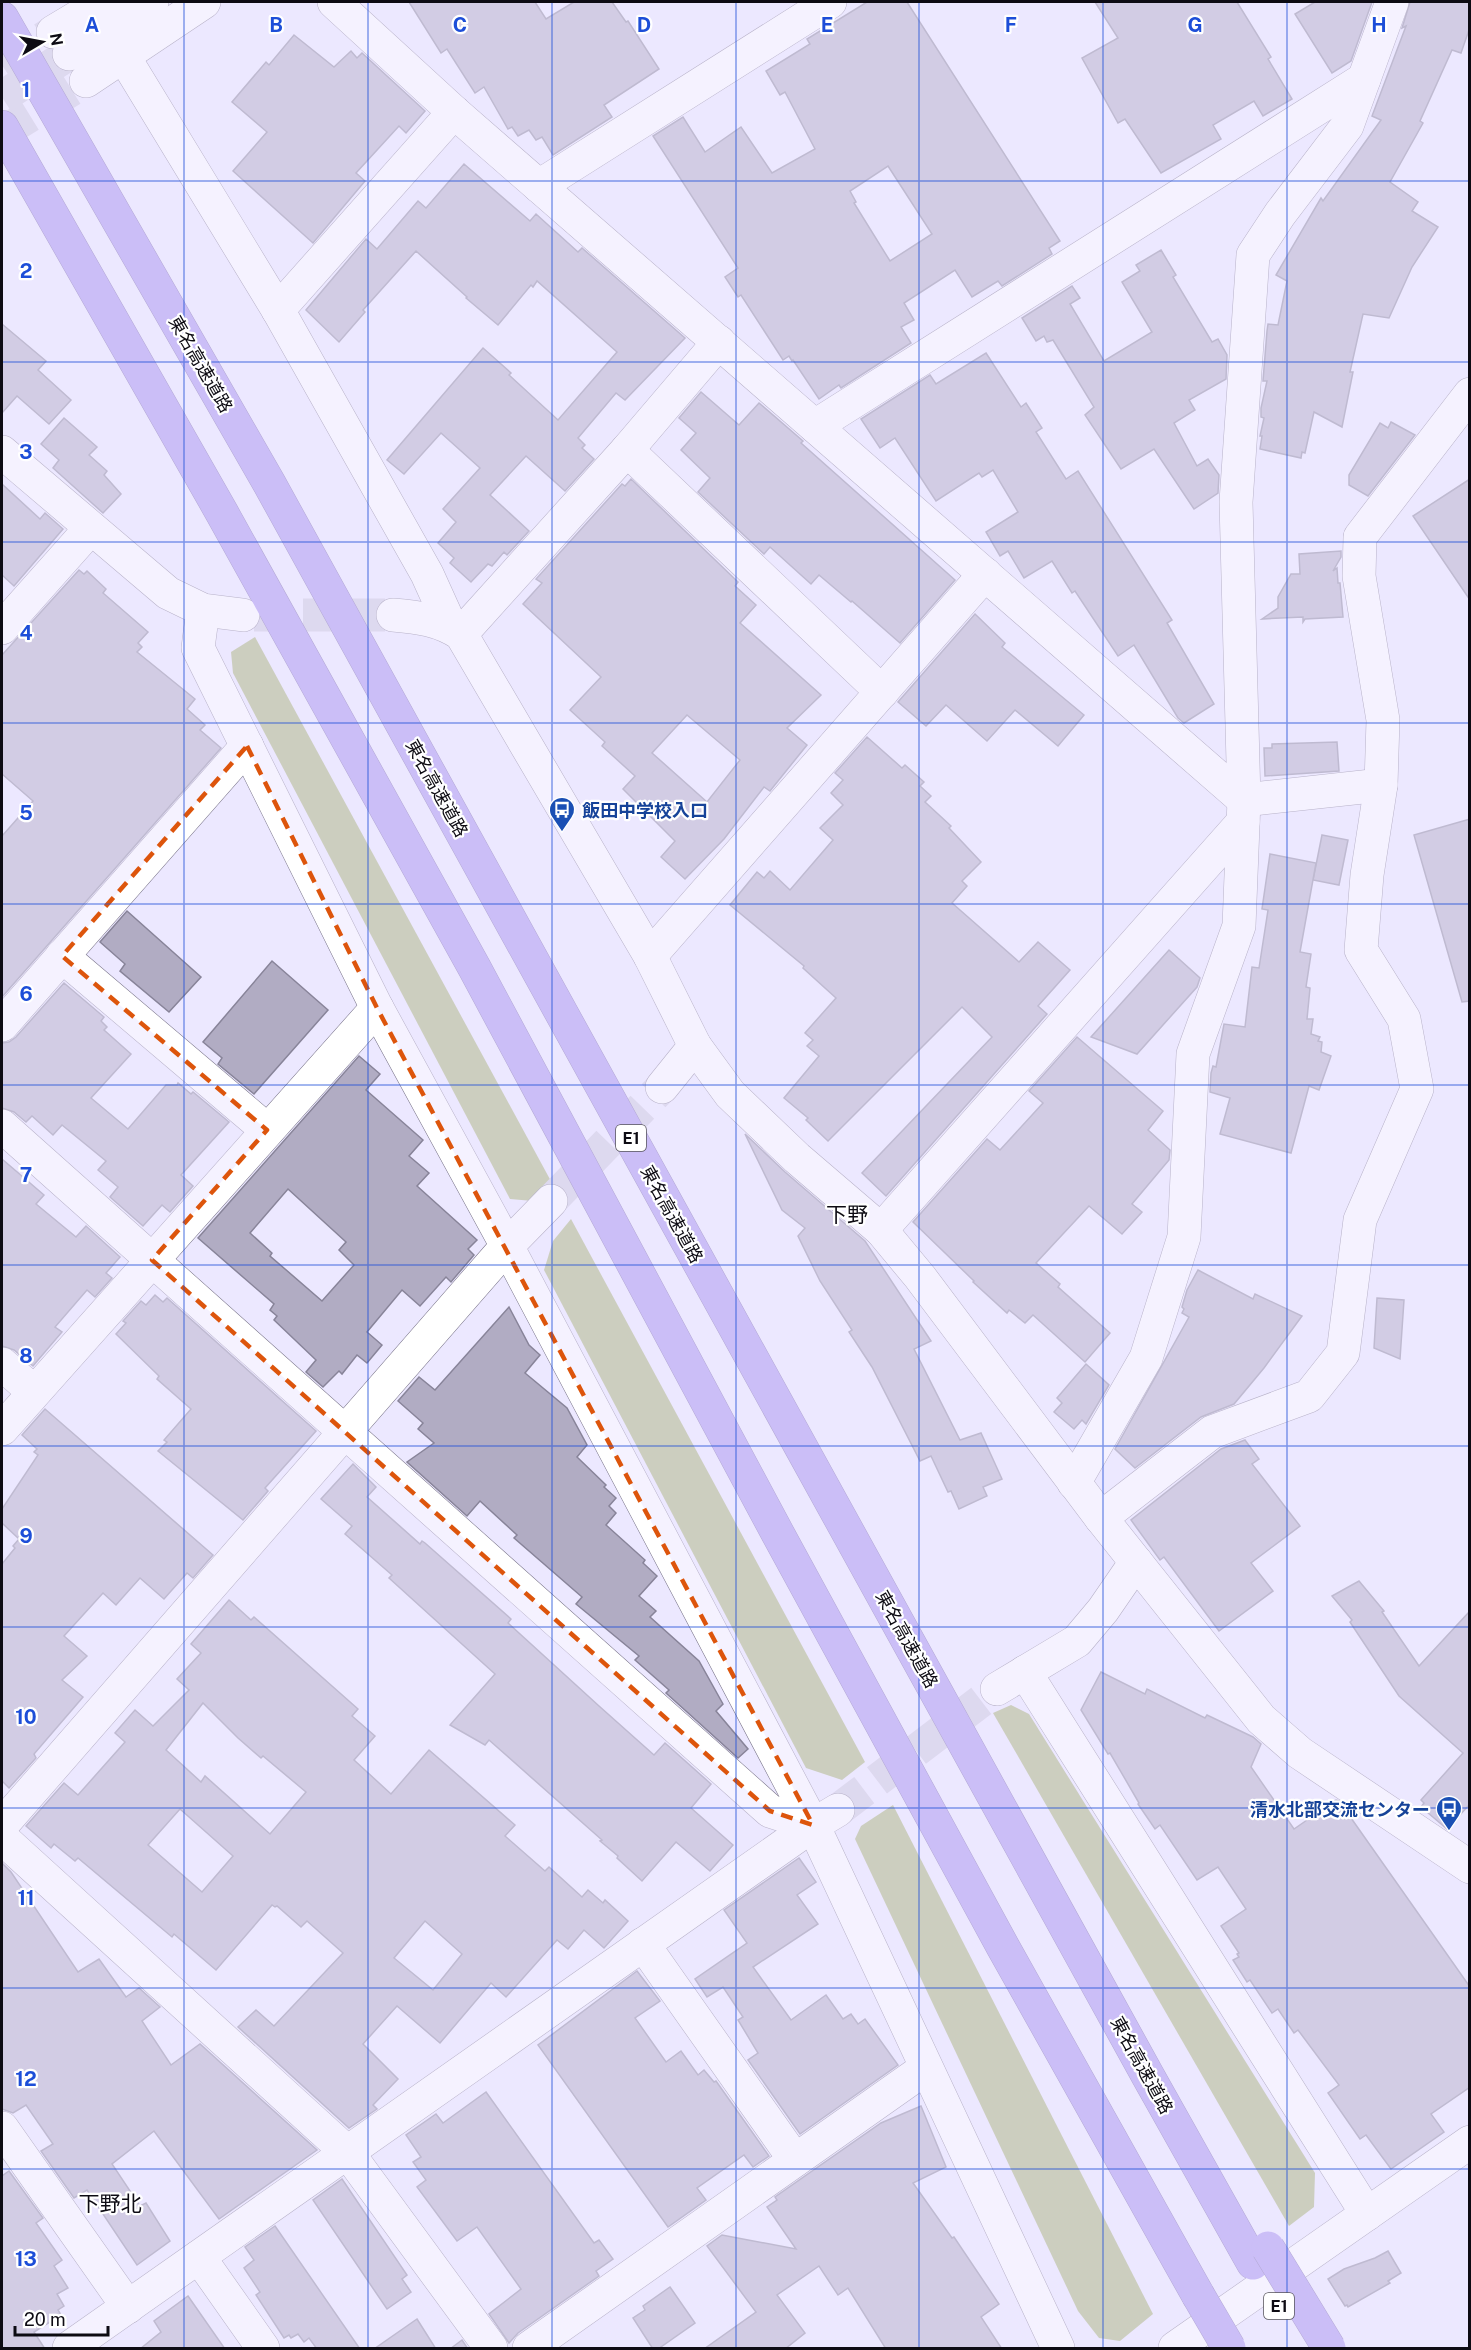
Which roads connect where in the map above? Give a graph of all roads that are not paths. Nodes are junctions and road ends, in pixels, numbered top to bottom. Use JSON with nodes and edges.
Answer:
{"nodes":[{"id":1,"x":152,"y":2,"type":"edge"},
{"id":2,"x":204,"y":2,"type":"edge"},
{"id":3,"x":334,"y":2,"type":"edge"},
{"id":4,"x":830,"y":2,"type":"edge"},
{"id":5,"x":1392,"y":2,"type":"edge"},
{"id":6,"x":91,"y":5,"type":"edge"},
{"id":7,"x":2,"y":18,"type":"edge"},
{"id":8,"x":69,"y":56,"type":"junction"},
{"id":9,"x":124,"y":57,"type":"junction"},
{"id":10,"x":1364,"y":78,"type":"junction"},
{"id":11,"x":454,"y":112,"type":"junction"},
{"id":12,"x":2,"y":127,"type":"edge"},
{"id":13,"x":539,"y":186,"type":"junction"},
{"id":14,"x":278,"y":310,"type":"junction"},
{"id":15,"x":719,"y":342,"type":"junction"},
{"id":16,"x":1470,"y":394,"type":"edge"},
{"id":17,"x":815,"y":426,"type":"junction"},
{"id":18,"x":627,"y":450,"type":"junction"},
{"id":19,"x":2,"y":452,"type":"edge"},
{"id":20,"x":90,"y":529,"type":"junction"},
{"id":21,"x":985,"y":574,"type":"junction"},
{"id":22,"x":203,"y":610,"type":"junction"},
{"id":23,"x":243,"y":615,"type":"tunnel mouth"},
{"id":24,"x":393,"y":615,"type":"tunnel mouth"},
{"id":25,"x":2,"y":628,"type":"edge"},
{"id":26,"x":456,"y":631,"type":"junction"},
{"id":27,"x":882,"y":692,"type":"junction"},
{"id":28,"x":247,"y":746,"type":"junction"},
{"id":29,"x":1381,"y":785,"type":"junction"},
{"id":30,"x":1243,"y":811,"type":"junction"},
{"id":31,"x":63,"y":956,"type":"junction"},
{"id":32,"x":650,"y":956,"type":"junction"},
{"id":33,"x":376,"y":1008,"type":"junction"},
{"id":34,"x":2,"y":1025,"type":"edge"},
{"id":35,"x":695,"y":1046,"type":"junction"},
{"id":36,"x":662,"y":1087,"type":"tunnel mouth"},
{"id":37,"x":2,"y":1126,"type":"edge"},
{"id":38,"x":267,"y":1130,"type":"junction"},
{"id":39,"x":551,"y":1201,"type":"tunnel mouth"},
{"id":40,"x":881,"y":1230,"type":"junction"},
{"id":41,"x":507,"y":1246,"type":"junction"},
{"id":42,"x":152,"y":1260,"type":"junction"},
{"id":43,"x":2,"y":1364,"type":"edge"},
{"id":44,"x":34,"y":1392,"type":"junction"},
{"id":45,"x":2,"y":1429,"type":"edge"},
{"id":46,"x":346,"y":1431,"type":"junction"},
{"id":47,"x":1074,"y":1483,"type":"junction"},
{"id":48,"x":1101,"y":1518,"type":"junction"},
{"id":49,"x":1136,"y":1562,"type":"junction"},
{"id":50,"x":1025,"y":1672,"type":"junction"},
{"id":51,"x":997,"y":1689,"type":"tunnel mouth"},
{"id":52,"x":826,"y":1817,"type":"junction"},
{"id":53,"x":2,"y":1825,"type":"edge"},
{"id":54,"x":2,"y":1838,"type":"edge"},
{"id":55,"x":1470,"y":1867,"type":"edge"},
{"id":56,"x":643,"y":1944,"type":"junction"},
{"id":57,"x":926,"y":2068,"type":"junction"},
{"id":58,"x":2,"y":2128,"type":"edge"},
{"id":59,"x":1470,"y":2142,"type":"edge"},
{"id":60,"x":348,"y":2153,"type":"junction"},
{"id":61,"x":795,"y":2160,"type":"junction"},
{"id":62,"x":1367,"y":2214,"type":"junction"},
{"id":63,"x":1261,"y":2255,"type":"junction"},
{"id":64,"x":199,"y":2257,"type":"junction"},
{"id":65,"x":128,"y":2307,"type":"junction"},
{"id":66,"x":69,"y":2349,"type":"edge"},
{"id":67,"x":262,"y":2349,"type":"edge"},
{"id":68,"x":491,"y":2349,"type":"edge"},
{"id":69,"x":529,"y":2349,"type":"edge"},
{"id":70,"x":1058,"y":2349,"type":"edge"},
{"id":71,"x":1175,"y":2349,"type":"edge"},
{"id":72,"x":1229,"y":2349,"type":"edge"},
{"id":73,"x":1304,"y":2349,"type":"edge"},
{"id":74,"x":1329,"y":2349,"type":"edge"}],
"edges":[{"from":1,"to":8,"type":"street"},
{"from":2,"to":9,"type":"street"},
{"from":3,"to":11,"type":"street"},
{"from":4,"to":13,"type":"street"},
{"from":5,"to":10,"type":"street"},
{"from":6,"to":8,"type":"street"},
{"from":7,"to":63,"type":"highway","name":"東名高速道路","number":"E1"},
{"from":8,"to":9,"type":"street"},
{"from":9,"to":14,"type":"street"},
{"from":10,"to":17,"type":"street"},
{"from":10,"to":30,"type":"street"},
{"from":11,"to":13,"type":"street"},
{"from":11,"to":14,"type":"street"},
{"from":12,"to":72,"type":"highway","bridge":true},
{"from":13,"to":15,"type":"street"},
{"from":14,"to":26,"type":"street"},
{"from":15,"to":17,"type":"street"},
{"from":15,"to":18,"type":"street"},
{"from":16,"to":29,"type":"street"},
{"from":17,"to":21,"type":"street"},
{"from":18,"to":26,"type":"street"},
{"from":18,"to":27,"type":"street"},
{"from":19,"to":20,"type":"street"},
{"from":20,"to":22,"type":"street"},
{"from":20,"to":25,"type":"street"},
{"from":21,"to":27,"type":"street"},
{"from":21,"to":30,"type":"street"},
{"from":22,"to":23,"type":"street"},
{"from":22,"to":28,"type":"street"},
{"from":24,"to":26,"type":"street"},
{"from":26,"to":32,"type":"street"},
{"from":27,"to":32,"type":"street"},
{"from":28,"to":31,"type":"street"},
{"from":28,"to":33,"type":"street"},
{"from":29,"to":30,"type":"street"},
{"from":29,"to":48,"type":"street"},
{"from":30,"to":40,"type":"street"},
{"from":30,"to":47,"type":"street"},
{"from":31,"to":34,"type":"street"},
{"from":31,"to":38,"type":"street"},
{"from":32,"to":35,"type":"street"},
{"from":33,"to":38,"type":"street"},
{"from":33,"to":41,"type":"street"},
{"from":35,"to":36,"type":"street"},
{"from":35,"to":40,"type":"street"},
{"from":37,"to":42,"type":"street"},
{"from":38,"to":42,"type":"street"},
{"from":39,"to":41,"type":"street"},
{"from":40,"to":47,"type":"street"},
{"from":41,"to":46,"type":"street"},
{"from":41,"to":52,"type":"street"},
{"from":42,"to":44,"type":"street"},
{"from":42,"to":46,"type":"street"},
{"from":43,"to":44,"type":"street"},
{"from":44,"to":45,"type":"street"},
{"from":46,"to":52,"type":"street"},
{"from":46,"to":53,"type":"street"},
{"from":47,"to":48,"type":"street"},
{"from":48,"to":49,"type":"street"},
{"from":49,"to":50,"type":"street"},
{"from":49,"to":55,"type":"street"},
{"from":50,"to":51,"type":"street"},
{"from":50,"to":62,"type":"street"},
{"from":52,"to":56,"type":"street"},
{"from":52,"to":57,"type":"street"},
{"from":54,"to":60,"type":"street"},
{"from":56,"to":60,"type":"street"},
{"from":56,"to":61,"type":"street"},
{"from":57,"to":61,"type":"street"},
{"from":57,"to":70,"type":"street"},
{"from":58,"to":65,"type":"street"},
{"from":59,"to":62,"type":"street"},
{"from":60,"to":64,"type":"street"},
{"from":60,"to":68,"type":"street"},
{"from":61,"to":69,"type":"street"},
{"from":62,"to":71,"type":"street"},
{"from":63,"to":73,"type":"highway","name":"東名高速道路","number":"E1"},
{"from":63,"to":74,"type":"highway","bridge":true},
{"from":64,"to":65,"type":"street"},
{"from":64,"to":67,"type":"street"},
{"from":65,"to":66,"type":"street"}]}
